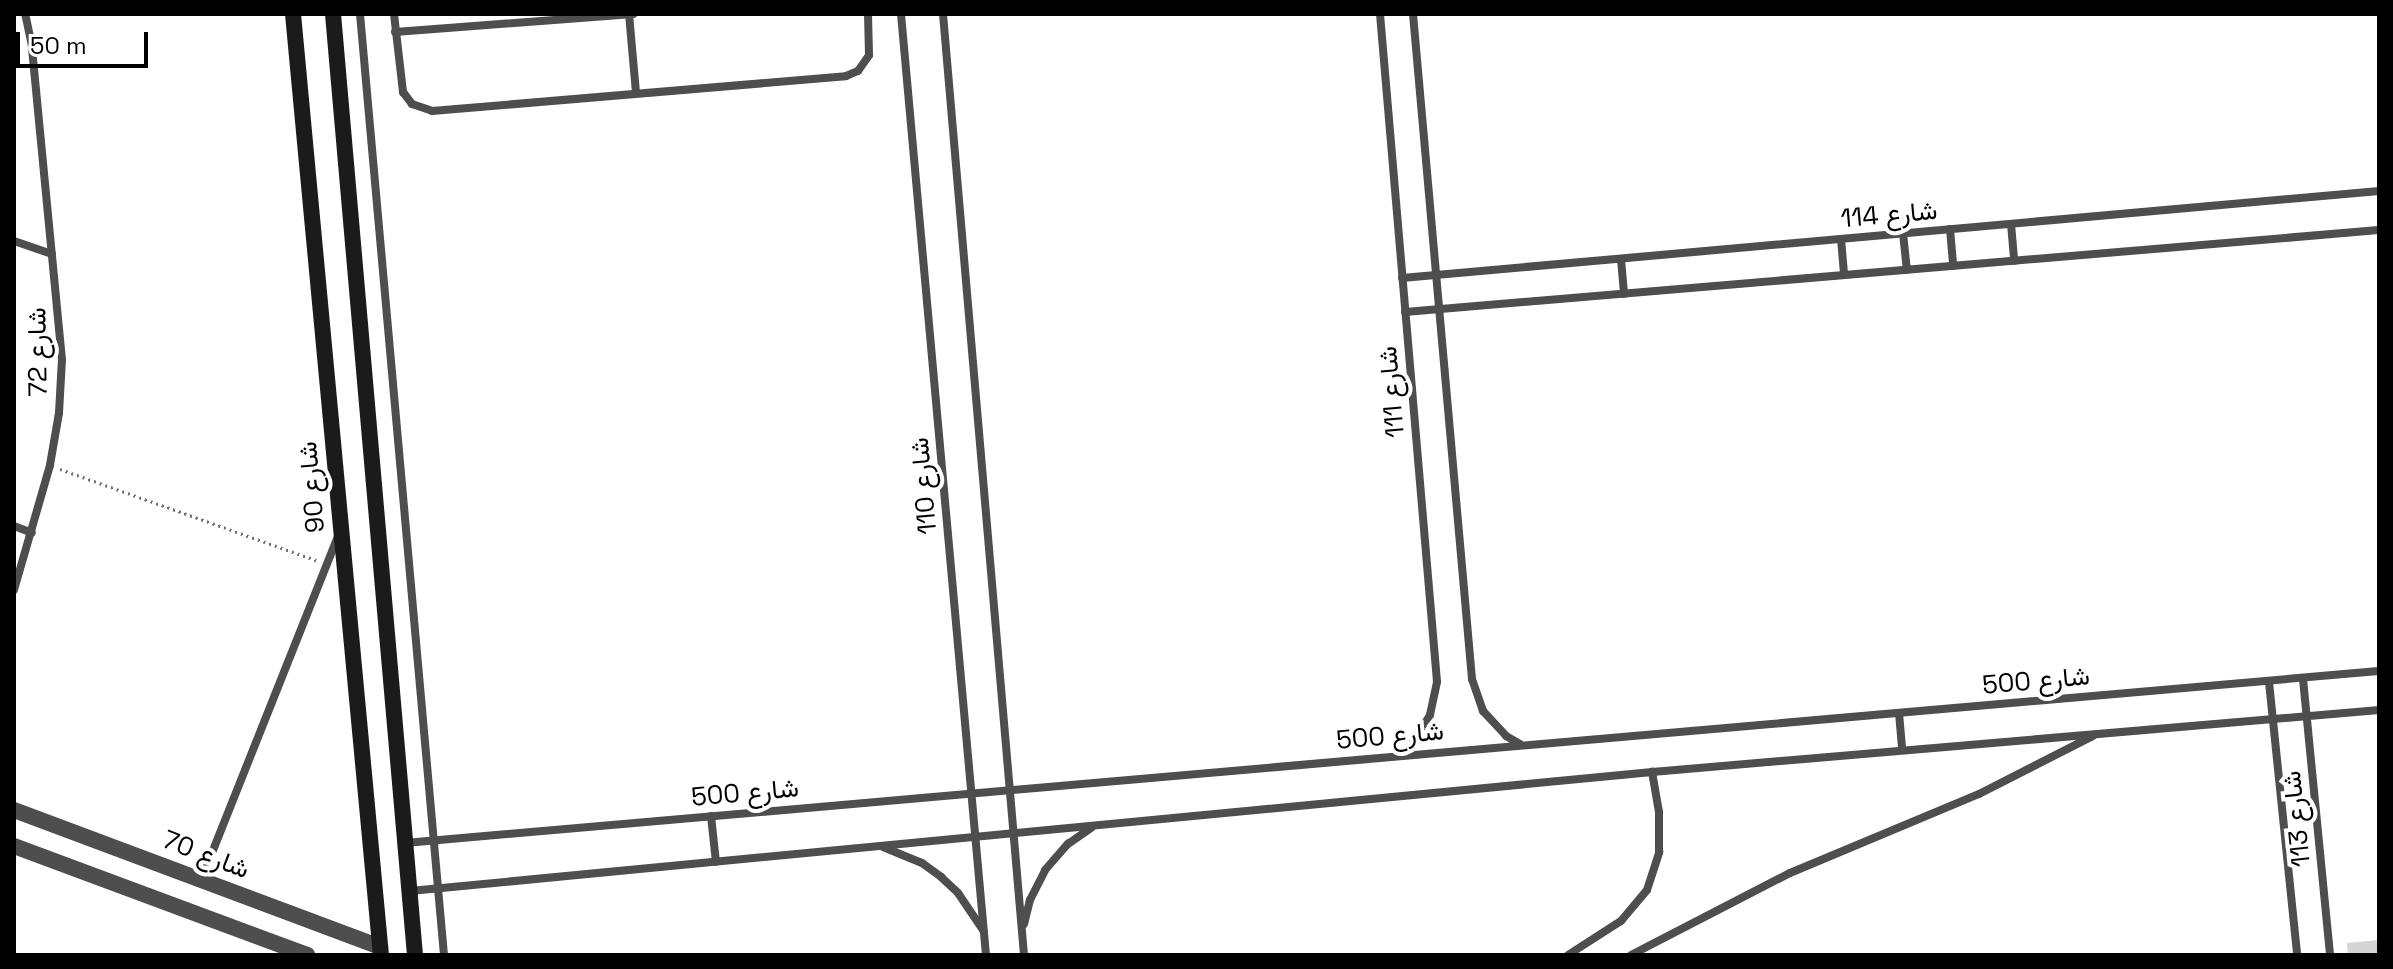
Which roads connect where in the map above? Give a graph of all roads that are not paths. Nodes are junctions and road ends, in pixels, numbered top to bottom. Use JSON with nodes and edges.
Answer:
{"nodes":[{"id":1,"x":25,"y":14,"type":"edge"},
{"id":2,"x":293,"y":14,"type":"edge"},
{"id":3,"x":333,"y":14,"type":"edge"},
{"id":4,"x":360,"y":14,"type":"edge"},
{"id":5,"x":394,"y":14,"type":"edge"},
{"id":6,"x":630,"y":14,"type":"edge"},
{"id":7,"x":868,"y":14,"type":"edge"},
{"id":8,"x":901,"y":14,"type":"edge"},
{"id":9,"x":943,"y":14,"type":"edge"},
{"id":10,"x":1380,"y":14,"type":"edge"},
{"id":11,"x":1413,"y":14,"type":"edge"},
{"id":12,"x":395,"y":32,"type":"junction"},
{"id":13,"x":636,"y":92,"type":"junction"},
{"id":14,"x":2379,"y":191,"type":"edge"},
{"id":15,"x":2011,"y":224,"type":"junction"},
{"id":16,"x":1950,"y":229,"type":"junction"},
{"id":17,"x":2379,"y":230,"type":"edge"},
{"id":18,"x":1903,"y":233,"type":"junction"},
{"id":19,"x":1841,"y":239,"type":"junction"},
{"id":20,"x":14,"y":241,"type":"edge"},
{"id":21,"x":52,"y":254,"type":"junction"},
{"id":22,"x":1621,"y":259,"type":"junction"},
{"id":23,"x":2014,"y":261,"type":"junction"},
{"id":24,"x":1953,"y":266,"type":"junction"},
{"id":25,"x":1907,"y":270,"type":"junction"},
{"id":26,"x":1437,"y":275,"type":"junction"},
{"id":27,"x":1844,"y":275,"type":"junction"},
{"id":28,"x":1402,"y":278,"type":"junction"},
{"id":29,"x":1624,"y":294,"type":"junction"},
{"id":30,"x":1440,"y":309,"type":"junction"},
{"id":31,"x":1405,"y":312,"type":"junction"},
{"id":32,"x":14,"y":526,"type":"edge"},
{"id":33,"x":32,"y":533,"type":"junction"},
{"id":34,"x":340,"y":533,"type":"junction"},
{"id":35,"x":14,"y":590,"type":"edge"},
{"id":36,"x":2379,"y":671,"type":"edge"},
{"id":37,"x":2303,"y":679,"type":"junction"},
{"id":38,"x":2269,"y":682,"type":"junction"},
{"id":39,"x":2379,"y":710,"type":"edge"},
{"id":40,"x":1899,"y":713,"type":"junction"},
{"id":41,"x":2307,"y":716,"type":"junction"},
{"id":42,"x":2273,"y":719,"type":"junction"},
{"id":43,"x":2098,"y":734,"type":"junction"},
{"id":44,"x":1521,"y":745,"type":"junction"},
{"id":45,"x":1902,"y":750,"type":"junction"},
{"id":46,"x":1399,"y":755,"type":"junction"},
{"id":47,"x":1652,"y":772,"type":"junction"},
{"id":48,"x":1010,"y":789,"type":"junction"},
{"id":49,"x":971,"y":793,"type":"junction"},
{"id":50,"x":14,"y":810,"type":"edge"},
{"id":51,"x":711,"y":816,"type":"junction"},
{"id":52,"x":1096,"y":824,"type":"junction"},
{"id":53,"x":1014,"y":832,"type":"junction"},
{"id":54,"x":975,"y":836,"type":"junction"},
{"id":55,"x":434,"y":842,"type":"junction"},
{"id":56,"x":405,"y":843,"type":"junction"},
{"id":57,"x":878,"y":845,"type":"junction"},
{"id":58,"x":14,"y":846,"type":"edge"},
{"id":59,"x":716,"y":862,"type":"junction"},
{"id":60,"x":202,"y":878,"type":"junction"},
{"id":61,"x":438,"y":890,"type":"junction"},
{"id":62,"x":410,"y":891,"type":"junction"},
{"id":63,"x":984,"y":932,"type":"junction"},
{"id":64,"x":1022,"y":932,"type":"junction"},
{"id":65,"x":380,"y":951,"type":"edge"},
{"id":66,"x":307,"y":955,"type":"edge"},
{"id":67,"x":415,"y":955,"type":"edge"},
{"id":68,"x":444,"y":955,"type":"edge"},
{"id":69,"x":986,"y":955,"type":"edge"},
{"id":70,"x":1024,"y":955,"type":"edge"},
{"id":71,"x":1568,"y":955,"type":"edge"},
{"id":72,"x":1631,"y":955,"type":"edge"},
{"id":73,"x":2297,"y":955,"type":"edge"},
{"id":74,"x":2330,"y":955,"type":"edge"}],
"edges":[{"from":1,"to":21,"type":"lane","name":"شارع 72"},
{"from":2,"to":34,"type":"street","name":"شارع 90"},
{"from":3,"to":56,"type":"street"},
{"from":4,"to":55,"type":"lane"},
{"from":5,"to":12,"type":"lane"},
{"from":6,"to":12,"type":"lane"},
{"from":6,"to":13,"type":"lane"},
{"from":7,"to":13,"type":"lane"},
{"from":8,"to":49,"type":"lane","name":"شارع 110"},
{"from":9,"to":48,"type":"lane"},
{"from":10,"to":28,"type":"lane","name":"شارع 111"},
{"from":11,"to":26,"type":"lane"},
{"from":12,"to":13,"type":"lane"},
{"from":14,"to":15,"type":"lane","name":"شارع 114"},
{"from":15,"to":16,"type":"lane","name":"شارع 114"},
{"from":15,"to":23,"type":"lane"},
{"from":16,"to":18,"type":"lane","name":"شارع 114"},
{"from":16,"to":24,"type":"lane"},
{"from":17,"to":23,"type":"lane"},
{"from":18,"to":19,"type":"lane","name":"شارع 114"},
{"from":18,"to":25,"type":"lane"},
{"from":19,"to":22,"type":"lane","name":"شارع 114"},
{"from":19,"to":27,"type":"lane"},
{"from":20,"to":21,"type":"lane"},
{"from":21,"to":33,"type":"lane","name":"شارع 72"},
{"from":22,"to":26,"type":"lane","name":"شارع 114"},
{"from":22,"to":29,"type":"lane"},
{"from":23,"to":24,"type":"lane"},
{"from":24,"to":25,"type":"lane"},
{"from":25,"to":27,"type":"lane"},
{"from":26,"to":28,"type":"lane","name":"شارع 114"},
{"from":26,"to":30,"type":"lane"},
{"from":27,"to":29,"type":"lane"},
{"from":28,"to":31,"type":"lane","name":"شارع 111"},
{"from":29,"to":30,"type":"lane"},
{"from":30,"to":31,"type":"lane"},
{"from":30,"to":44,"type":"lane"},
{"from":31,"to":46,"type":"lane","name":"شارع 111"},
{"from":32,"to":33,"type":"lane"},
{"from":33,"to":35,"type":"lane","name":"شارع 72"},
{"from":34,"to":60,"type":"lane"},
{"from":34,"to":65,"type":"street","name":"شارع 90"},
{"from":36,"to":37,"type":"lane","name":"شارع 500"},
{"from":37,"to":38,"type":"lane","name":"شارع 500"},
{"from":37,"to":41,"type":"lane","name":"شارع 113"},
{"from":38,"to":40,"type":"lane","name":"شارع 500"},
{"from":38,"to":42,"type":"lane","name":"شارع 113"},
{"from":39,"to":41,"type":"lane"},
{"from":40,"to":44,"type":"lane","name":"شارع 500"},
{"from":40,"to":45,"type":"lane"},
{"from":41,"to":42,"type":"lane"},
{"from":41,"to":74,"type":"lane","name":"شارع 113"},
{"from":42,"to":43,"type":"lane"},
{"from":42,"to":73,"type":"lane","name":"شارع 113"},
{"from":43,"to":45,"type":"lane"},
{"from":43,"to":72,"type":"lane"},
{"from":44,"to":46,"type":"lane","name":"شارع 500"},
{"from":45,"to":47,"type":"lane"},
{"from":46,"to":48,"type":"lane","name":"شارع 500"},
{"from":47,"to":52,"type":"lane"},
{"from":47,"to":71,"type":"lane"},
{"from":48,"to":49,"type":"lane","name":"شارع 500"},
{"from":48,"to":53,"type":"lane"},
{"from":49,"to":51,"type":"lane","name":"شارع 500"},
{"from":49,"to":54,"type":"lane","name":"شارع 110"},
{"from":50,"to":60,"type":"street","name":"شارع 70"},
{"from":51,"to":55,"type":"lane","name":"شارع 500"},
{"from":51,"to":59,"type":"lane"},
{"from":52,"to":53,"type":"lane"},
{"from":52,"to":64,"type":"lane"},
{"from":53,"to":54,"type":"lane"},
{"from":53,"to":64,"type":"lane"},
{"from":54,"to":57,"type":"lane"},
{"from":54,"to":63,"type":"lane","name":"شارع 110"},
{"from":55,"to":56,"type":"lane","name":"شارع 500"},
{"from":55,"to":61,"type":"lane"},
{"from":56,"to":62,"type":"street"},
{"from":57,"to":59,"type":"lane"},
{"from":57,"to":63,"type":"lane"},
{"from":58,"to":66,"type":"street"},
{"from":59,"to":61,"type":"lane"},
{"from":60,"to":65,"type":"street","name":"شارع 70"},
{"from":61,"to":62,"type":"lane"},
{"from":61,"to":68,"type":"lane"},
{"from":62,"to":67,"type":"street"},
{"from":63,"to":69,"type":"lane","name":"شارع 110"},
{"from":64,"to":70,"type":"lane"}]}
